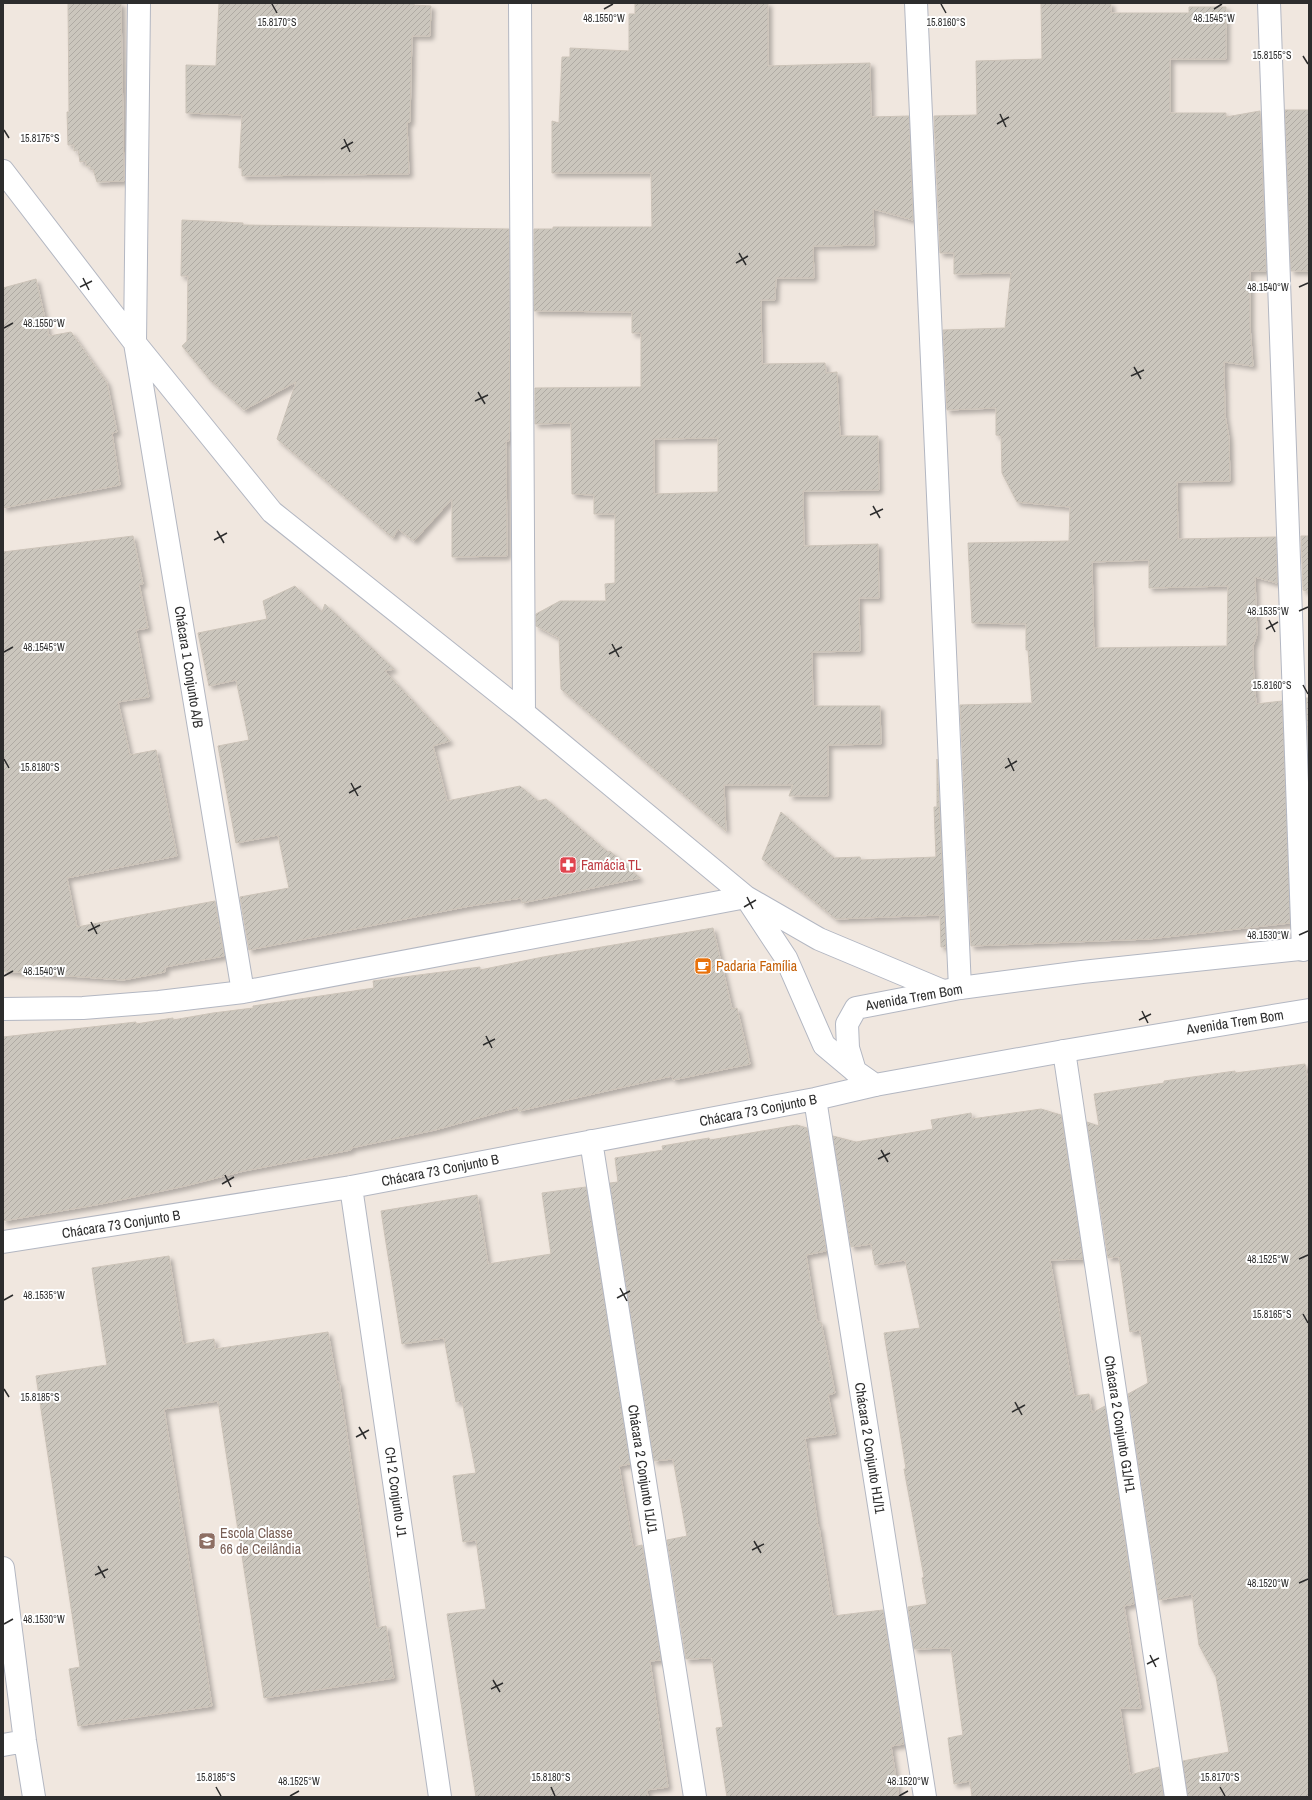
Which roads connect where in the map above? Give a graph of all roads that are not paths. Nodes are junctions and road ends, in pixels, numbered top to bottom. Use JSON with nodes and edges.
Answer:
{"nodes":[{"id":1,"x":139,"y":3,"type":"edge"},
{"id":2,"x":520,"y":3,"type":"edge"},
{"id":3,"x":916,"y":3,"type":"edge"},
{"id":4,"x":1269,"y":3,"type":"edge"},
{"id":5,"x":3,"y":171,"type":"edge"},
{"id":6,"x":135,"y":343,"type":"junction"},
{"id":7,"x":524,"y":713,"type":"junction"},
{"id":8,"x":746,"y":897,"type":"junction"},
{"id":9,"x":1306,"y":949,"type":"edge"},
{"id":10,"x":951,"y":990,"type":"junction"},
{"id":11,"x":244,"y":992,"type":"junction"},
{"id":12,"x":3,"y":1009,"type":"edge"},
{"id":13,"x":1309,"y":1010,"type":"edge"},
{"id":14,"x":1064,"y":1051,"type":"junction"},
{"id":15,"x":855,"y":1071,"type":"junction"},
{"id":16,"x":875,"y":1085,"type":"junction"},
{"id":17,"x":815,"y":1099,"type":"junction"},
{"id":18,"x":591,"y":1141,"type":"junction"},
{"id":19,"x":351,"y":1187,"type":"junction"},
{"id":20,"x":3,"y":1242,"type":"edge"},
{"id":21,"x":3,"y":1568,"type":"edge"},
{"id":22,"x":25,"y":1741,"type":"junction"},
{"id":23,"x":3,"y":1745,"type":"edge"},
{"id":24,"x":34,"y":1797,"type":"edge"},
{"id":25,"x":440,"y":1797,"type":"edge"},
{"id":26,"x":695,"y":1797,"type":"edge"},
{"id":27,"x":925,"y":1797,"type":"edge"},
{"id":28,"x":1176,"y":1797,"type":"edge"}],
"edges":[{"from":1,"to":6,"type":"street","name":"Chácara 1 Conjunto A/B"},
{"from":2,"to":7,"type":"street"},
{"from":3,"to":10,"type":"street"},
{"from":4,"to":9,"type":"street"},
{"from":5,"to":6,"type":"street"},
{"from":6,"to":7,"type":"street"},
{"from":6,"to":11,"type":"street","name":"Chácara 1 Conjunto A/B"},
{"from":7,"to":8,"type":"street"},
{"from":8,"to":10,"type":"street"},
{"from":8,"to":11,"type":"street"},
{"from":8,"to":15,"type":"street"},
{"from":9,"to":10,"type":"street","name":"Avenida Trem Bom"},
{"from":10,"to":15,"type":"street","name":"Avenida Trem Bom"},
{"from":11,"to":12,"type":"street"},
{"from":13,"to":14,"type":"street","name":"Avenida Trem Bom"},
{"from":14,"to":16,"type":"street","name":"Avenida Trem Bom"},
{"from":14,"to":28,"type":"street","name":"Chácara 2 Conjunto G1/H1"},
{"from":15,"to":16,"type":"street"},
{"from":16,"to":17,"type":"street","name":"Chácara 73 Conjunto B"},
{"from":17,"to":18,"type":"street","name":"Chácara 73 Conjunto B"},
{"from":17,"to":27,"type":"street","name":"Chácara 2 Conjunto H1/I1"},
{"from":18,"to":19,"type":"street","name":"Chácara 73 Conjunto B"},
{"from":18,"to":26,"type":"street","name":"Chácara 2 Conjunto I1/J1"},
{"from":19,"to":20,"type":"street","name":"Chácara 73 Conjunto B"},
{"from":19,"to":25,"type":"street","name":"CH 2 Conjunto J1"},
{"from":21,"to":22,"type":"street"},
{"from":22,"to":23,"type":"street"},
{"from":22,"to":24,"type":"street"}]}
